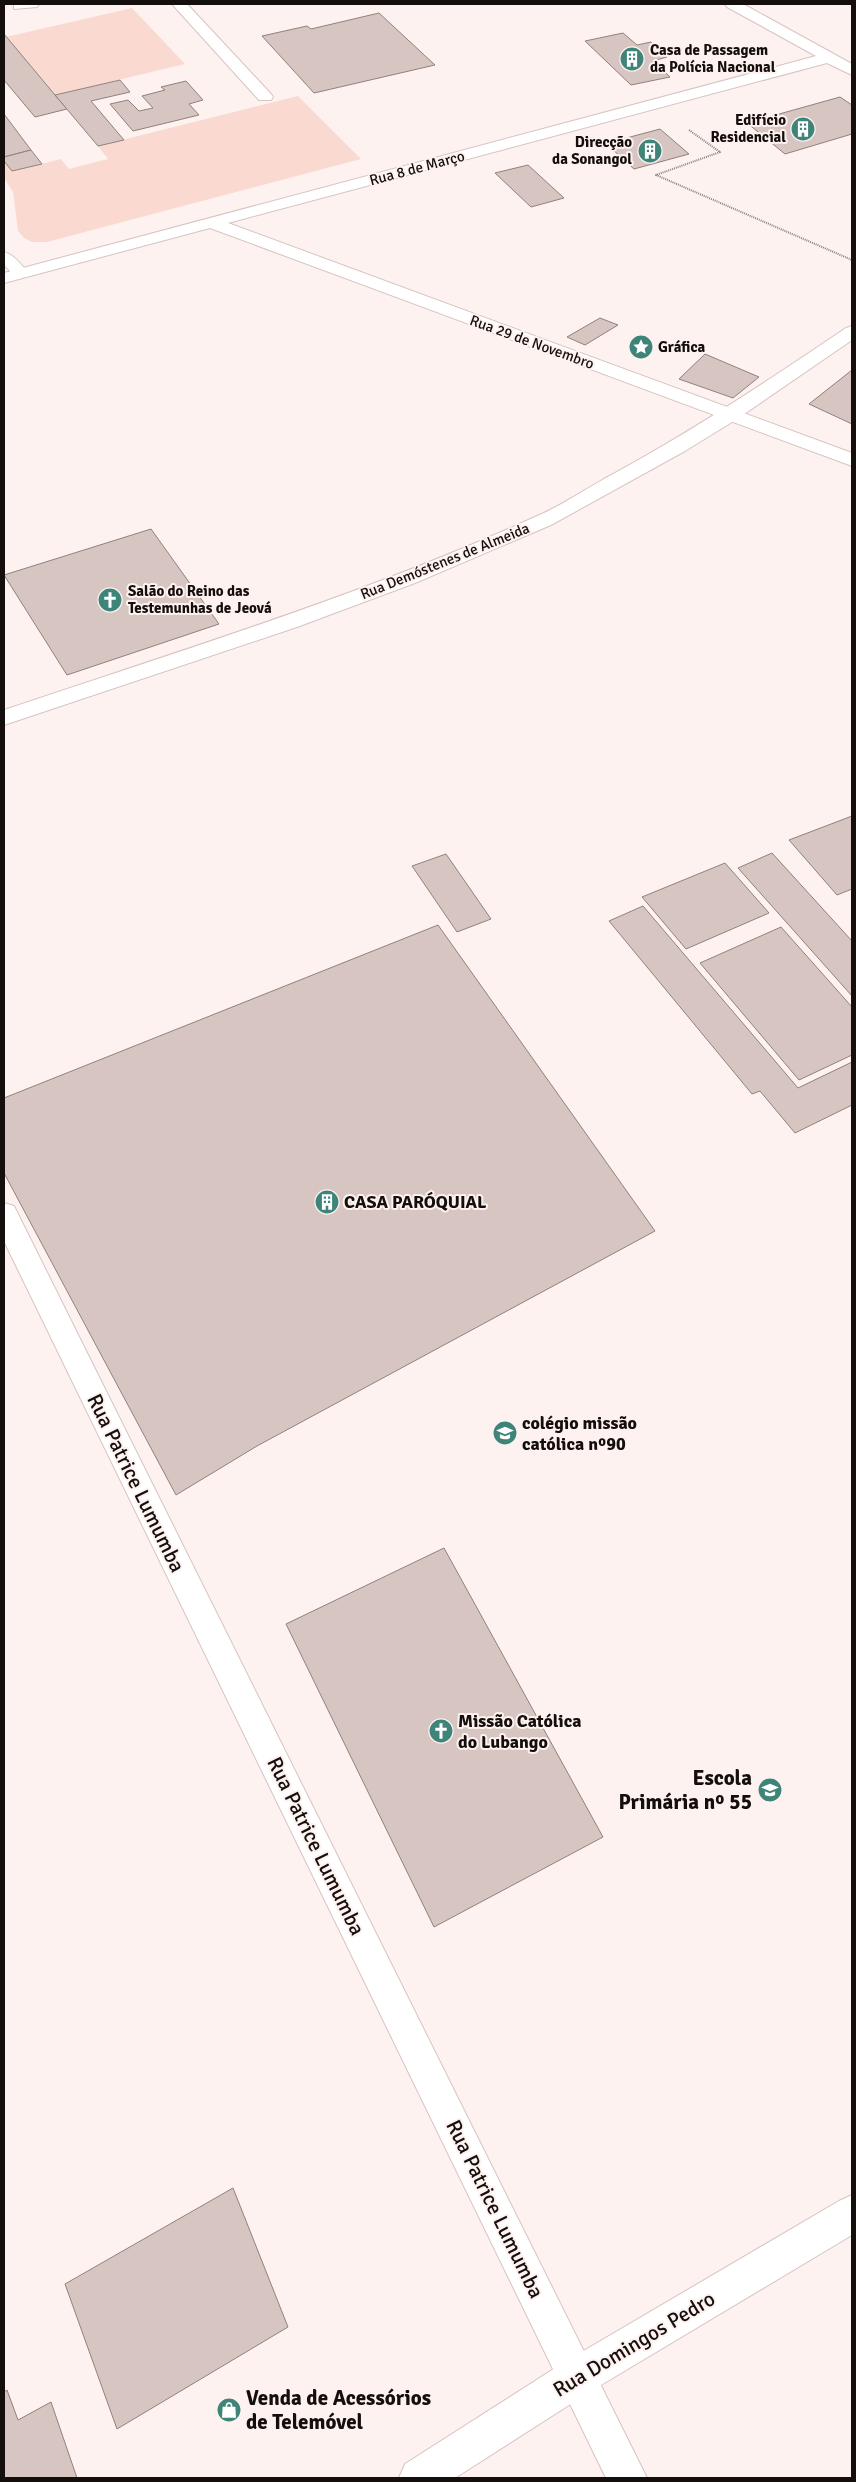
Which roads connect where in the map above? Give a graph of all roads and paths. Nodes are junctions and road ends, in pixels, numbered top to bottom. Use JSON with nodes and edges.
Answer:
{"nodes":[{"id":1,"x":179,"y":4,"type":"edge"},
{"id":2,"x":732,"y":4,"type":"edge"},
{"id":3,"x":831,"y":58,"type":"junction"},
{"id":4,"x":852,"y":70,"type":"edge"},
{"id":5,"x":265,"y":97,"type":"dead end"},
{"id":6,"x":689,"y":130,"type":"dead end"},
{"id":7,"x":211,"y":222,"type":"junction"},
{"id":8,"x":4,"y":256,"type":"edge"},
{"id":9,"x":852,"y":260,"type":"edge"},
{"id":10,"x":12,"y":276,"type":"edge"},
{"id":11,"x":852,"y":332,"type":"edge"},
{"id":12,"x":730,"y":415,"type":"junction"},
{"id":13,"x":852,"y":460,"type":"edge"},
{"id":14,"x":4,"y":718,"type":"edge"},
{"id":15,"x":4,"y":1214,"type":"edge"},
{"id":16,"x":852,"y":2214,"type":"edge"},
{"id":17,"x":577,"y":2377,"type":"junction"},
{"id":18,"x":419,"y":2478,"type":"edge"},
{"id":19,"x":628,"y":2478,"type":"edge"}],
"edges":[{"from":1,"to":5,"type":"street"},
{"from":2,"to":3,"type":"street"},
{"from":3,"to":4,"type":"street"},
{"from":3,"to":7,"type":"street","name":"Rua 8 de Março"},
{"from":6,"to":9,"type":"path"},
{"from":7,"to":10,"type":"street","name":"Rua 8 de Março"},
{"from":7,"to":12,"type":"street","name":"Rua 29 de Novembro"},
{"from":8,"to":10,"type":"lane"},
{"from":11,"to":12,"type":"street","name":"Rua Demóstenes de Almeida"},
{"from":12,"to":13,"type":"street","name":"Rua 29 de Novembro"},
{"from":12,"to":14,"type":"street","name":"Rua Demóstenes de Almeida"},
{"from":15,"to":17,"type":"street","name":"Rua Patrice Lumumba"},
{"from":16,"to":17,"type":"street","name":"Rua Domingos Pedro"},
{"from":17,"to":18,"type":"street","name":"Rua Domingos Pedro"},
{"from":17,"to":19,"type":"street","name":"Rua Patrice Lumumba"}]}
